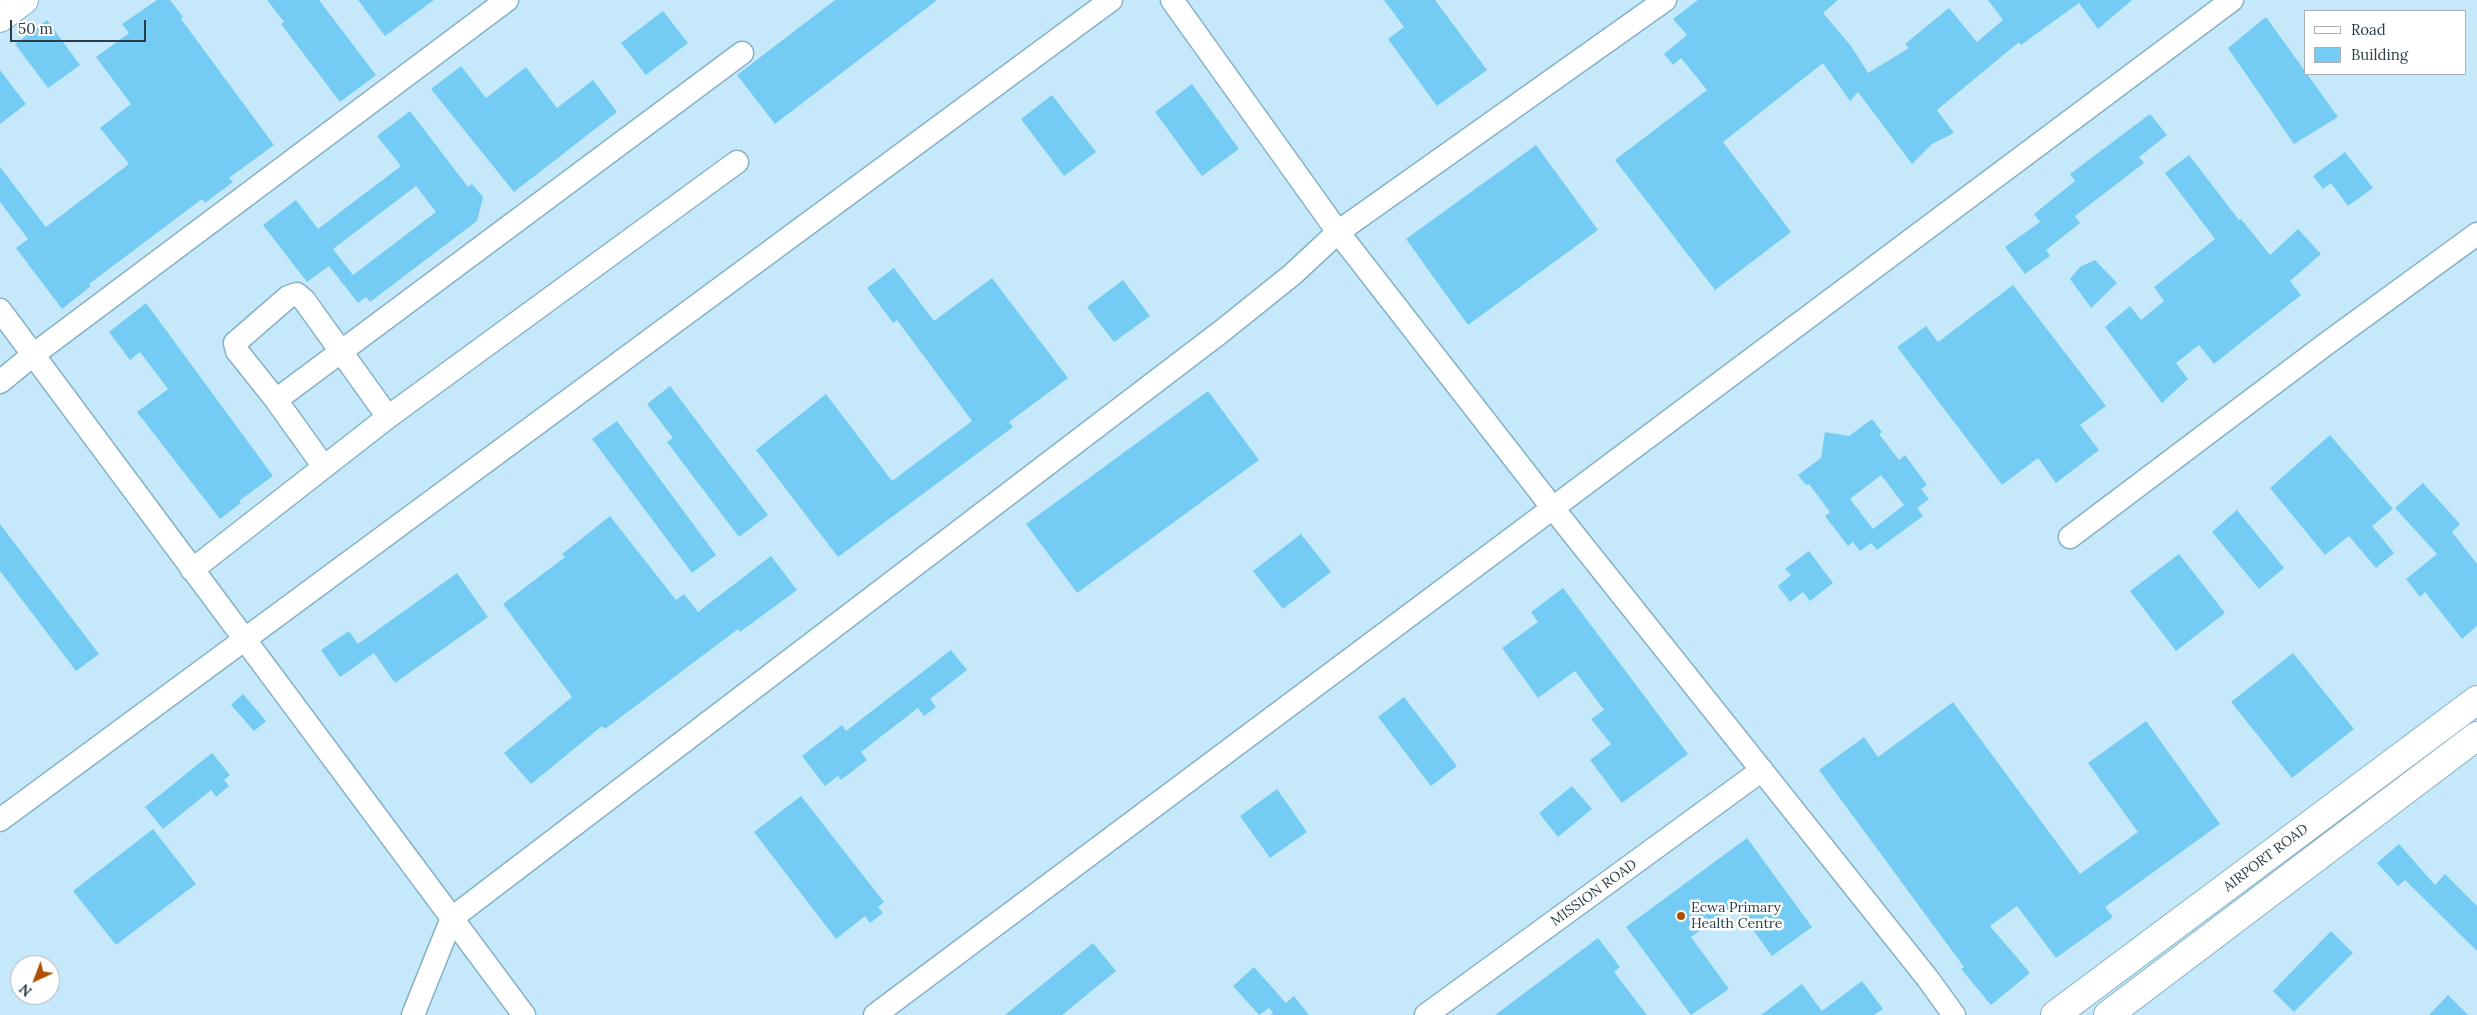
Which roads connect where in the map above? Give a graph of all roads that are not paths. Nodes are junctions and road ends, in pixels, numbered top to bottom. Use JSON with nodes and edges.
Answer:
{"nodes":[{"id":1,"x":24,"y":0,"type":"edge"},
{"id":2,"x":507,"y":0,"type":"edge"},
{"id":3,"x":1111,"y":0,"type":"edge"},
{"id":4,"x":1172,"y":0,"type":"edge"},
{"id":5,"x":1665,"y":0,"type":"edge"},
{"id":6,"x":2232,"y":0,"type":"edge"},
{"id":7,"x":0,"y":18,"type":"edge"},
{"id":8,"x":742,"y":53,"type":"dead end"},
{"id":9,"x":737,"y":162,"type":"dead end"},
{"id":10,"x":1338,"y":232,"type":"junction"},
{"id":11,"x":2477,"y":234,"type":"edge"},
{"id":12,"x":0,"y":310,"type":"edge"},
{"id":13,"x":340,"y":352,"type":"junction"},
{"id":14,"x":32,"y":355,"type":"junction"},
{"id":15,"x":0,"y":382,"type":"edge"},
{"id":16,"x":276,"y":400,"type":"junction"},
{"id":17,"x":388,"y":417,"type":"junction"},
{"id":18,"x":324,"y":467,"type":"junction"},
{"id":19,"x":1552,"y":507,"type":"junction"},
{"id":20,"x":2070,"y":536,"type":"dead end"},
{"id":21,"x":192,"y":570,"type":"junction"},
{"id":22,"x":245,"y":640,"type":"junction"},
{"id":23,"x":2477,"y":700,"type":"edge"},
{"id":24,"x":2477,"y":736,"type":"edge"},
{"id":25,"x":1762,"y":770,"type":"junction"},
{"id":26,"x":0,"y":820,"type":"edge"},
{"id":27,"x":452,"y":918,"type":"junction"},
{"id":28,"x":413,"y":1015,"type":"edge"},
{"id":29,"x":524,"y":1015,"type":"edge"},
{"id":30,"x":875,"y":1015,"type":"edge"},
{"id":31,"x":1426,"y":1015,"type":"edge"},
{"id":32,"x":1954,"y":1015,"type":"edge"},
{"id":33,"x":2055,"y":1015,"type":"edge"},
{"id":34,"x":2108,"y":1015,"type":"edge"}],
"edges":[{"from":1,"to":7,"type":"main road"},
{"from":2,"to":14,"type":"street"},
{"from":3,"to":22,"type":"street"},
{"from":4,"to":10,"type":"street"},
{"from":5,"to":10,"type":"street"},
{"from":6,"to":19,"type":"street"},
{"from":8,"to":13,"type":"street"},
{"from":9,"to":17,"type":"street"},
{"from":10,"to":19,"type":"street"},
{"from":10,"to":27,"type":"street"},
{"from":11,"to":20,"type":"street"},
{"from":12,"to":14,"type":"street"},
{"from":13,"to":16,"type":"street"},
{"from":13,"to":16,"type":"street"},
{"from":13,"to":17,"type":"street"},
{"from":14,"to":15,"type":"street"},
{"from":14,"to":21,"type":"street"},
{"from":16,"to":18,"type":"street"},
{"from":17,"to":18,"type":"street"},
{"from":18,"to":21,"type":"street"},
{"from":19,"to":25,"type":"street"},
{"from":19,"to":30,"type":"street"},
{"from":21,"to":22,"type":"street"},
{"from":22,"to":26,"type":"street"},
{"from":22,"to":27,"type":"street"},
{"from":23,"to":33,"type":"main road","name":"AIRPORT ROAD"},
{"from":24,"to":34,"type":"main road"},
{"from":25,"to":31,"type":"street","name":"MISSION ROAD"},
{"from":25,"to":32,"type":"street"},
{"from":27,"to":28,"type":"street"},
{"from":27,"to":29,"type":"street"}]}
